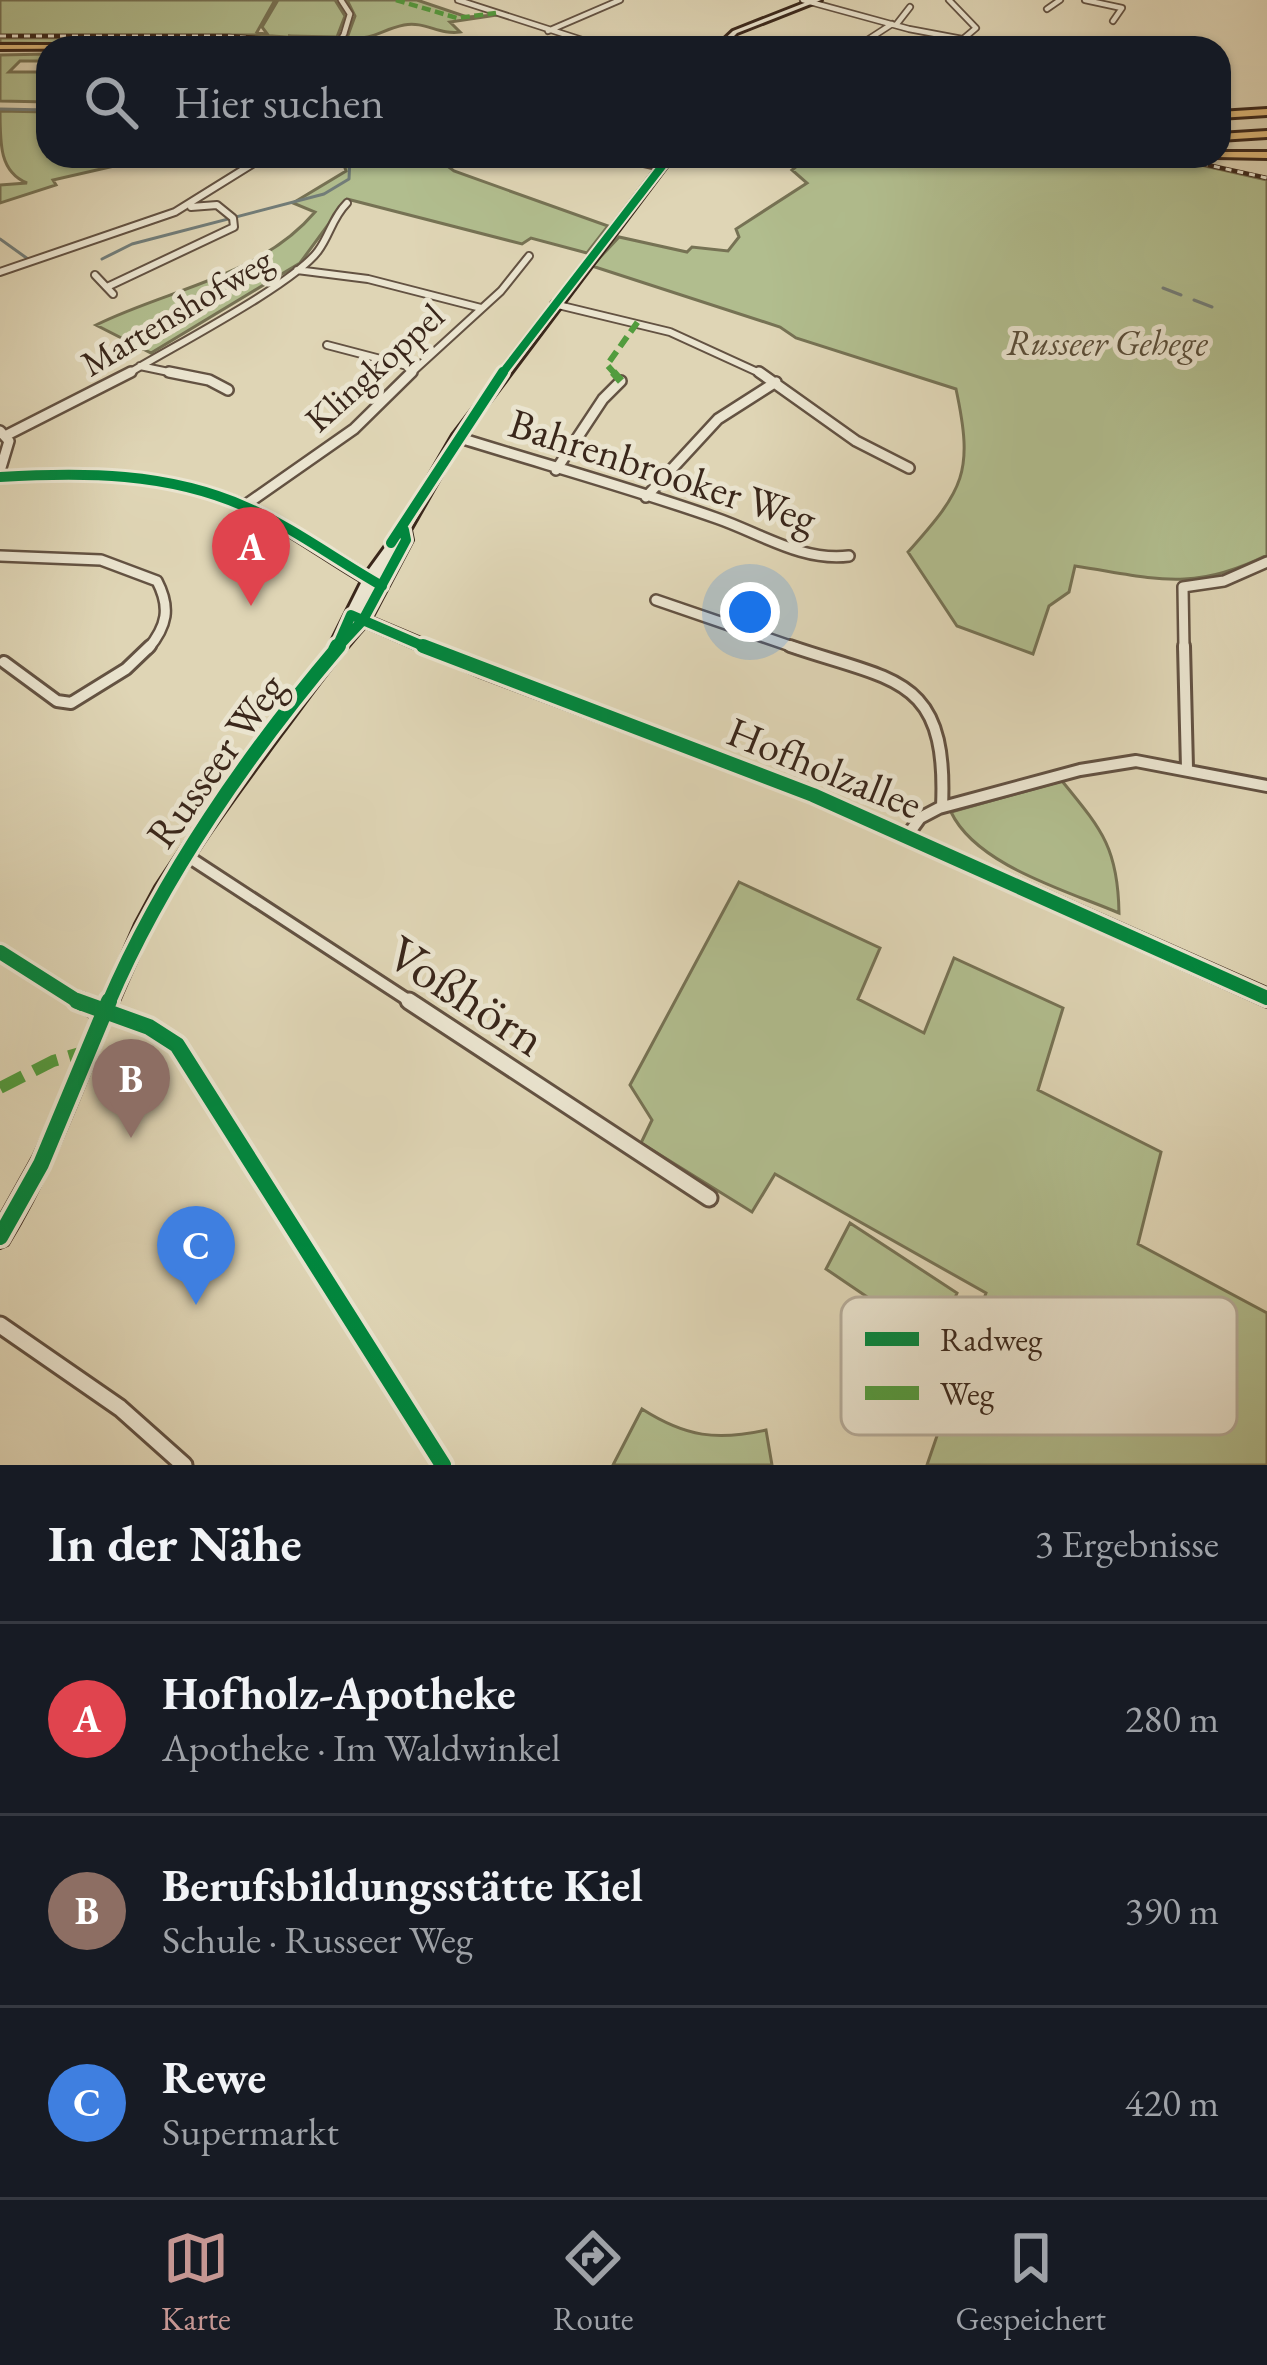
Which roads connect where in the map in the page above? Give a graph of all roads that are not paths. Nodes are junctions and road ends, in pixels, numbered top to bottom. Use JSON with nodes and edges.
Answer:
{"nodes":[{"id":1,"x":341,"y":0,"type":"edge"},
{"id":2,"x":458,"y":0,"type":"edge"},
{"id":3,"x":620,"y":0,"type":"edge"},
{"id":4,"x":949,"y":0,"type":"edge"},
{"id":5,"x":1060,"y":0,"type":"edge"},
{"id":6,"x":1085,"y":0,"type":"edge"},
{"id":7,"x":811,"y":1,"type":"edge"},
{"id":8,"x":910,"y":7,"type":"dead end"},
{"id":9,"x":1047,"y":10,"type":"dead end"},
{"id":10,"x":1113,"y":20,"type":"dead end"},
{"id":11,"x":894,"y":25,"type":"junction"},
{"id":12,"x":548,"y":31,"type":"junction"},
{"id":13,"x":343,"y":36,"type":"edge"},
{"id":14,"x":566,"y":36,"type":"edge"},
{"id":15,"x":730,"y":36,"type":"edge"},
{"id":16,"x":875,"y":36,"type":"edge"},
{"id":17,"x":948,"y":36,"type":"edge"},
{"id":18,"x":967,"y":36,"type":"edge"},
{"id":19,"x":0,"y":49,"type":"edge"},
{"id":20,"x":36,"y":49,"type":"edge"},
{"id":21,"x":36,"y":50,"type":"edge"},
{"id":22,"x":1267,"y":112,"type":"edge"},
{"id":23,"x":1231,"y":114,"type":"edge"},
{"id":24,"x":1267,"y":137,"type":"edge"},
{"id":25,"x":1231,"y":139,"type":"edge"},
{"id":26,"x":1231,"y":155,"type":"edge"},
{"id":27,"x":1267,"y":155,"type":"edge"},
{"id":28,"x":246,"y":168,"type":"edge"},
{"id":29,"x":661,"y":168,"type":"edge"},
{"id":30,"x":347,"y":203,"type":"dead end"},
{"id":31,"x":182,"y":209,"type":"junction"},
{"id":32,"x":529,"y":256,"type":"dead end"},
{"id":33,"x":297,"y":270,"type":"junction"},
{"id":34,"x":0,"y":272,"type":"edge"},
{"id":35,"x":95,"y":275,"type":"dead end"},
{"id":36,"x":554,"y":304,"type":"junction"},
{"id":37,"x":481,"y":308,"type":"junction"},
{"id":38,"x":326,"y":345,"type":"dead end"},
{"id":39,"x":140,"y":366,"type":"junction"},
{"id":40,"x":415,"y":368,"type":"junction"},
{"id":41,"x":621,"y":381,"type":"dead end"},
{"id":42,"x":776,"y":382,"type":"junction"},
{"id":43,"x":228,"y":391,"type":"dead end"},
{"id":44,"x":3,"y":433,"type":"edge"},
{"id":45,"x":457,"y":437,"type":"junction"},
{"id":46,"x":908,"y":468,"type":"dead end"},
{"id":47,"x":556,"y":470,"type":"junction"},
{"id":48,"x":0,"y":474,"type":"edge"},
{"id":49,"x":646,"y":497,"type":"junction"},
{"id":50,"x":244,"y":506,"type":"junction"},
{"id":51,"x":0,"y":556,"type":"edge"},
{"id":52,"x":849,"y":556,"type":"dead end"},
{"id":53,"x":1267,"y":562,"type":"edge"},
{"id":54,"x":375,"y":583,"type":"junction"},
{"id":55,"x":656,"y":600,"type":"dead end"},
{"id":56,"x":357,"y":618,"type":"junction"},
{"id":57,"x":4,"y":662,"type":"dead end"},
{"id":58,"x":1187,"y":768,"type":"junction"},
{"id":59,"x":1267,"y":786,"type":"edge"},
{"id":60,"x":942,"y":806,"type":"junction"},
{"id":61,"x":907,"y":836,"type":"junction"},
{"id":62,"x":184,"y":854,"type":"junction"},
{"id":63,"x":0,"y":952,"type":"edge"},
{"id":64,"x":1267,"y":998,"type":"edge"},
{"id":65,"x":101,"y":1014,"type":"junction"},
{"id":66,"x":709,"y":1198,"type":"dead end"},
{"id":67,"x":0,"y":1237,"type":"edge"},
{"id":68,"x":0,"y":1325,"type":"edge"},
{"id":69,"x":184,"y":1465,"type":"edge"}],
"edges":[{"from":1,"to":13,"type":"street","bridge":true},
{"from":2,"to":12,"type":"street"},
{"from":3,"to":12,"type":"street"},
{"from":4,"to":18,"type":"street"},
{"from":5,"to":9,"type":"street"},
{"from":6,"to":10,"type":"street"},
{"from":7,"to":11,"type":"street"},
{"from":7,"to":15,"type":"street"},
{"from":8,"to":11,"type":"street"},
{"from":11,"to":16,"type":"street"},
{"from":11,"to":17,"type":"street"},
{"from":12,"to":14,"type":"street"},
{"from":19,"to":20,"type":"highway"},
{"from":19,"to":21,"type":"highway"},
{"from":22,"to":23,"type":"highway"},
{"from":24,"to":25,"type":"highway"},
{"from":26,"to":27,"type":"highway"},
{"from":28,"to":31,"type":"street"},
{"from":29,"to":36,"type":"street"},
{"from":30,"to":33,"type":"street","name":"Martenshofweg"},
{"from":31,"to":34,"type":"street"},
{"from":31,"to":35,"type":"street"},
{"from":32,"to":37,"type":"street","name":"Klingkoppel"},
{"from":33,"to":37,"type":"street"},
{"from":33,"to":39,"type":"street","name":"Martenshofweg"},
{"from":36,"to":42,"type":"street"},
{"from":36,"to":45,"type":"street"},
{"from":37,"to":40,"type":"street","name":"Klingkoppel"},
{"from":38,"to":40,"type":"street"},
{"from":39,"to":43,"type":"street"},
{"from":39,"to":44,"type":"street","name":"Martenshofweg"},
{"from":40,"to":50,"type":"street","name":"Klingkoppel"},
{"from":41,"to":47,"type":"street"},
{"from":42,"to":46,"type":"street"},
{"from":42,"to":49,"type":"street"},
{"from":44,"to":48,"type":"street","name":"Martenshofweg"},
{"from":45,"to":47,"type":"street","name":"Bahrenbrooker Weg"},
{"from":45,"to":54,"type":"street"},
{"from":47,"to":49,"type":"street","name":"Bahrenbrooker Weg"},
{"from":48,"to":50,"type":"street"},
{"from":49,"to":52,"type":"street","name":"Bahrenbrooker Weg"},
{"from":50,"to":54,"type":"street"},
{"from":51,"to":57,"type":"street"},
{"from":53,"to":58,"type":"street"},
{"from":54,"to":56,"type":"street","name":"Russeer Weg"},
{"from":55,"to":60,"type":"street"},
{"from":56,"to":61,"type":"street","name":"Hofholzallee"},
{"from":56,"to":62,"type":"street","name":"Russeer Weg"},
{"from":58,"to":59,"type":"street"},
{"from":58,"to":60,"type":"street"},
{"from":60,"to":61,"type":"street"},
{"from":61,"to":64,"type":"street","name":"Hofholzallee"},
{"from":62,"to":65,"type":"street","name":"Russeer Weg"},
{"from":62,"to":66,"type":"street","name":"Voßhörn"},
{"from":63,"to":65,"type":"street"},
{"from":65,"to":67,"type":"street","name":"Russeer Weg"},
{"from":68,"to":69,"type":"street"}]}
